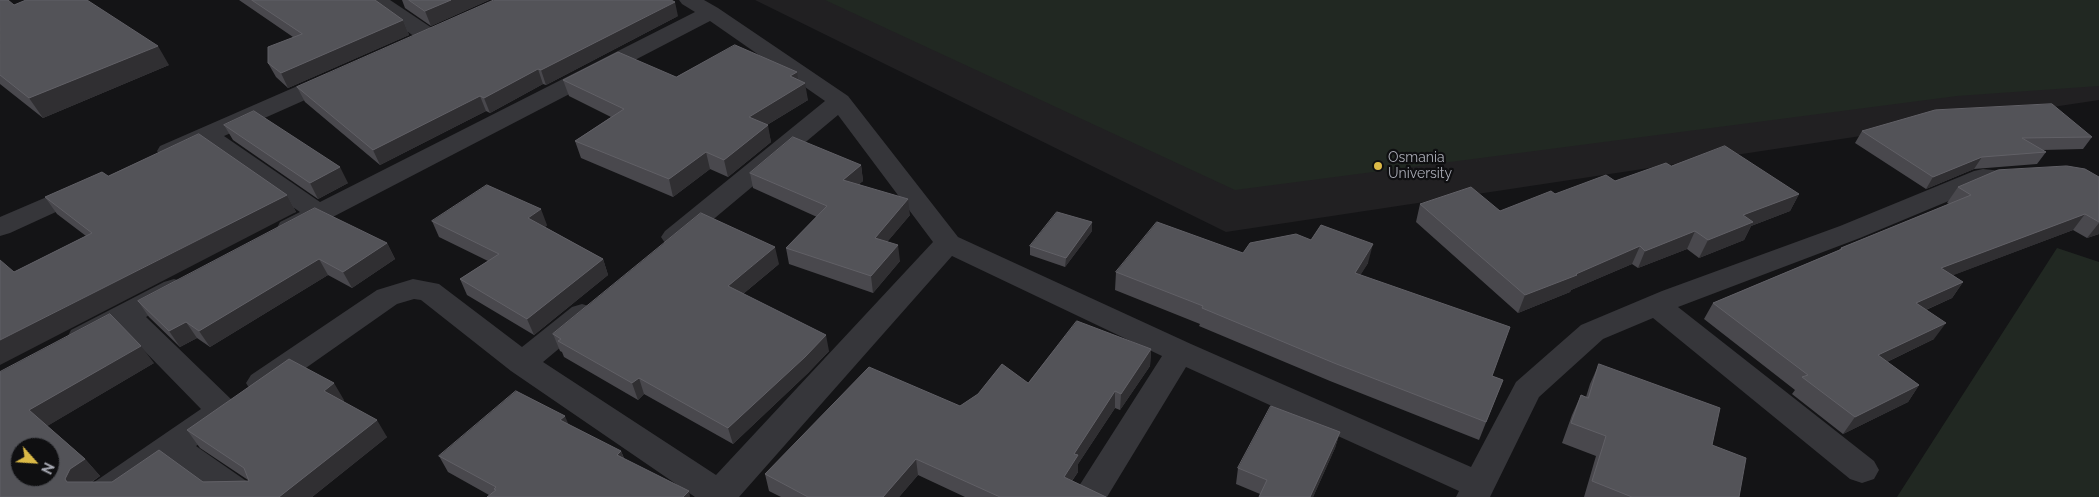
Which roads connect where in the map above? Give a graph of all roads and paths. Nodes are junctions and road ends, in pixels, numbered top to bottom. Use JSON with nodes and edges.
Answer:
{"nodes":[{"id":1,"x":376,"y":0,"type":"edge"},
{"id":2,"x":700,"y":6,"type":"edge"},
{"id":3,"x":403,"y":49,"type":"edge"},
{"id":4,"x":349,"y":72,"type":"edge"},
{"id":5,"x":840,"y":102,"type":"junction"},
{"id":6,"x":206,"y":134,"type":"junction"},
{"id":7,"x":152,"y":158,"type":"edge"},
{"id":8,"x":2020,"y":175,"type":"edge"},
{"id":9,"x":108,"y":178,"type":"edge"},
{"id":10,"x":319,"y":213,"type":"junction"},
{"id":11,"x":0,"y":227,"type":"edge"},
{"id":12,"x":266,"y":241,"type":"edge"},
{"id":13,"x":948,"y":243,"type":"junction"},
{"id":14,"x":658,"y":251,"type":"edge"},
{"id":15,"x":196,"y":278,"type":"edge"},
{"id":16,"x":606,"y":295,"type":"edge"},
{"id":17,"x":1656,"y":305,"type":"junction"},
{"id":18,"x":126,"y":314,"type":"junction"},
{"id":19,"x":58,"y":350,"type":"edge"},
{"id":20,"x":1180,"y":352,"type":"junction"},
{"id":21,"x":522,"y":363,"type":"junction"},
{"id":22,"x":223,"y":411,"type":"junction"},
{"id":23,"x":172,"y":447,"type":"junction"},
{"id":24,"x":1862,"y":470,"type":"dead end"},
{"id":25,"x":1476,"y":491,"type":"edge"},
{"id":26,"x":719,"y":496,"type":"edge"},
{"id":27,"x":99,"y":497,"type":"edge"},
{"id":28,"x":243,"y":497,"type":"edge"},
{"id":29,"x":1089,"y":497,"type":"edge"}],
"edges":[{"from":1,"to":3,"type":"street"},
{"from":2,"to":5,"type":"street"},
{"from":2,"to":10,"type":"street"},
{"from":4,"to":6,"type":"street"},
{"from":5,"to":13,"type":"street"},
{"from":5,"to":14,"type":"street"},
{"from":6,"to":7,"type":"street"},
{"from":6,"to":10,"type":"street"},
{"from":8,"to":17,"type":"street"},
{"from":9,"to":11,"type":"street"},
{"from":10,"to":12,"type":"street"},
{"from":13,"to":20,"type":"street"},
{"from":13,"to":26,"type":"street"},
{"from":15,"to":18,"type":"street"},
{"from":16,"to":21,"type":"street"},
{"from":17,"to":24,"type":"street"},
{"from":17,"to":25,"type":"street"},
{"from":18,"to":19,"type":"street"},
{"from":18,"to":22,"type":"street"},
{"from":20,"to":25,"type":"street"},
{"from":20,"to":29,"type":"street"},
{"from":21,"to":22,"type":"street"},
{"from":21,"to":26,"type":"street"},
{"from":22,"to":23,"type":"street"},
{"from":23,"to":27,"type":"street"},
{"from":23,"to":28,"type":"street"}]}
